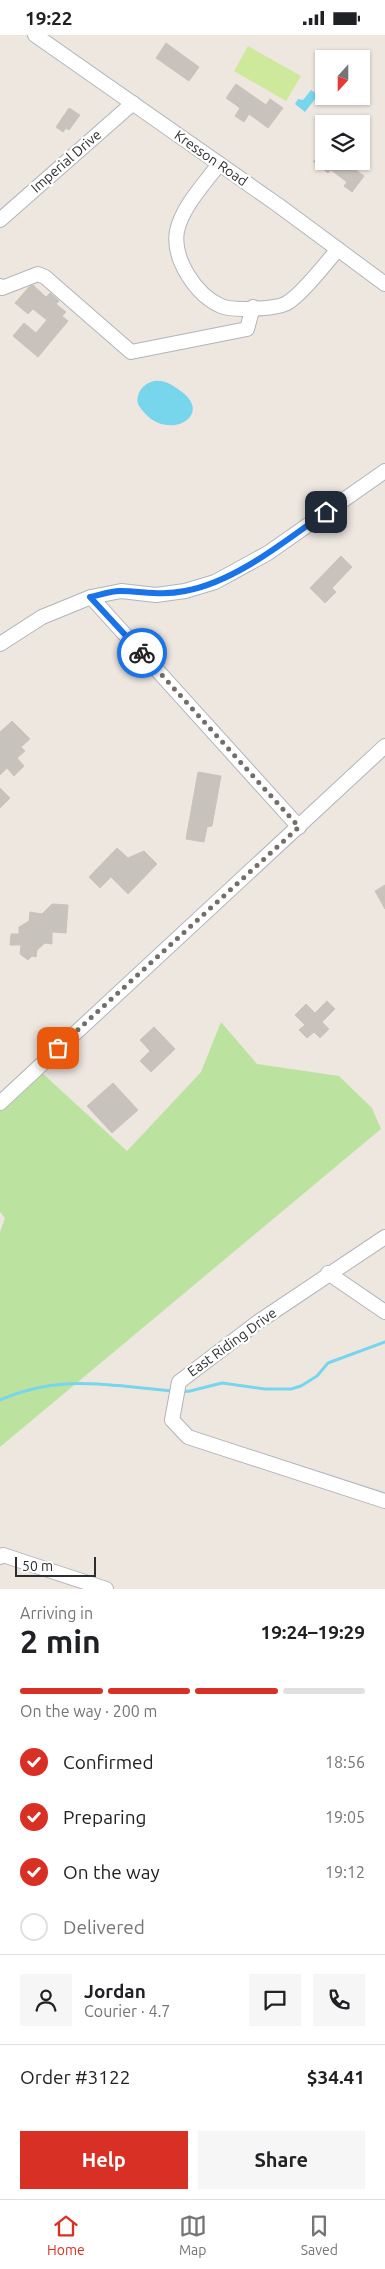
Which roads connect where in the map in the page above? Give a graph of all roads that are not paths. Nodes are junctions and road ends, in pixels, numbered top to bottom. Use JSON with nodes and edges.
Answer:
{"nodes":[{"id":1,"x":36,"y":35,"type":"edge"},
{"id":2,"x":133,"y":103,"type":"junction"},
{"id":3,"x":219,"y":164,"type":"junction"},
{"id":4,"x":0,"y":220,"type":"edge"},
{"id":5,"x":338,"y":249,"type":"junction"},
{"id":6,"x":385,"y":284,"type":"edge"},
{"id":7,"x":0,"y":285,"type":"edge"},
{"id":8,"x":253,"y":307,"type":"junction"},
{"id":9,"x":385,"y":471,"type":"edge"},
{"id":10,"x":90,"y":597,"type":"junction"},
{"id":11,"x":0,"y":644,"type":"edge"},
{"id":12,"x":385,"y":746,"type":"edge"},
{"id":13,"x":299,"y":827,"type":"junction"},
{"id":14,"x":0,"y":1103,"type":"edge"},
{"id":15,"x":385,"y":1237,"type":"edge"},
{"id":16,"x":328,"y":1273,"type":"junction"},
{"id":17,"x":385,"y":1311,"type":"edge"},
{"id":18,"x":385,"y":1501,"type":"edge"},
{"id":19,"x":0,"y":1557,"type":"edge"},
{"id":20,"x":106,"y":1589,"type":"edge"}],
"edges":[{"from":1,"to":2,"type":"street","name":"Kresson Road"},
{"from":2,"to":3,"type":"street","name":"Kresson Road"},
{"from":2,"to":4,"type":"street","name":"Imperial Drive"},
{"from":3,"to":5,"type":"street","name":"Kresson Road"},
{"from":3,"to":8,"type":"street"},
{"from":5,"to":6,"type":"street","name":"Kresson Road"},
{"from":5,"to":8,"type":"street"},
{"from":7,"to":8,"type":"street"},
{"from":9,"to":10,"type":"street"},
{"from":10,"to":11,"type":"street"},
{"from":10,"to":13,"type":"street"},
{"from":12,"to":13,"type":"street"},
{"from":13,"to":14,"type":"street"},
{"from":15,"to":16,"type":"street","name":"East Riding Drive"},
{"from":16,"to":17,"type":"street"},
{"from":16,"to":18,"type":"street","name":"East Riding Drive"},
{"from":19,"to":20,"type":"street"}]}
